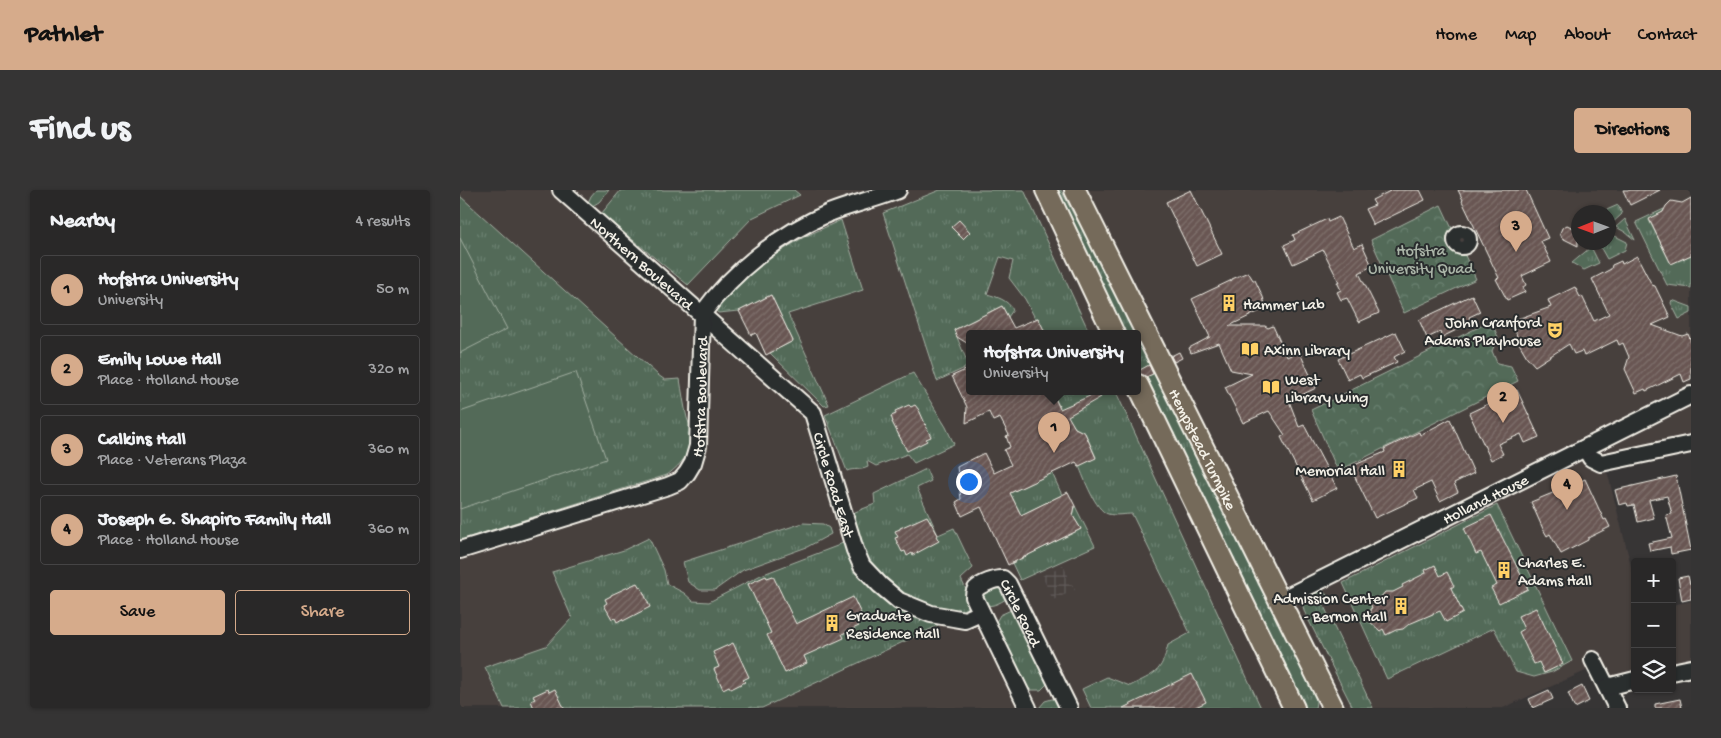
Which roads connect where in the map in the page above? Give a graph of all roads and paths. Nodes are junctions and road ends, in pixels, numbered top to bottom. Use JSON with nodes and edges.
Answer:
{"nodes":[{"id":1,"x":561,"y":190,"type":"edge"},
{"id":2,"x":898,"y":190,"type":"edge"},
{"id":3,"x":1046,"y":190,"type":"edge"},
{"id":4,"x":1075,"y":190,"type":"edge"},
{"id":5,"x":702,"y":314,"type":"junction"},
{"id":6,"x":1112,"y":330,"type":"edge"},
{"id":7,"x":1141,"y":391,"type":"edge"},
{"id":8,"x":1691,"y":395,"type":"edge"},
{"id":9,"x":1691,"y":444,"type":"edge"},
{"id":10,"x":1585,"y":448,"type":"junction"},
{"id":11,"x":460,"y":550,"type":"edge"},
{"id":12,"x":1279,"y":601,"type":"junction"},
{"id":13,"x":981,"y":613,"type":"junction"},
{"id":14,"x":1594,"y":660,"type":"dead end"},
{"id":15,"x":1691,"y":668,"type":"edge"},
{"id":16,"x":1676,"y":671,"type":"edge"},
{"id":17,"x":1631,"y":681,"type":"edge"},
{"id":18,"x":1607,"y":687,"type":"junction"},
{"id":19,"x":1028,"y":708,"type":"edge"},
{"id":20,"x":1069,"y":708,"type":"edge"},
{"id":21,"x":1294,"y":708,"type":"edge"},
{"id":22,"x":1332,"y":708,"type":"edge"},
{"id":23,"x":1617,"y":708,"type":"edge"}],
"edges":[{"from":1,"to":5,"type":"street","name":"Northern Boulevard"},
{"from":2,"to":5,"type":"street","name":"Hofstra Boulevard"},
{"from":3,"to":6,"type":"main road"},
{"from":4,"to":12,"type":"main road","name":"Hempstead Turnpike"},
{"from":5,"to":11,"type":"street","name":"Hofstra Boulevard"},
{"from":5,"to":13,"type":"street","name":"Circle Road East"},
{"from":7,"to":21,"type":"main road","name":"Hempstead Turnpike"},
{"from":8,"to":10,"type":"street","name":"Holland House"},
{"from":9,"to":10,"type":"street"},
{"from":10,"to":12,"type":"street","name":"Holland House"},
{"from":12,"to":22,"type":"main road","name":"Hempstead Turnpike"},
{"from":13,"to":19,"type":"street","name":"Circle Road"},
{"from":13,"to":20,"type":"street","name":"Circle Road"},
{"from":14,"to":18,"type":"street"},
{"from":15,"to":16,"type":"street"},
{"from":17,"to":18,"type":"street"},
{"from":18,"to":23,"type":"street"}]}
